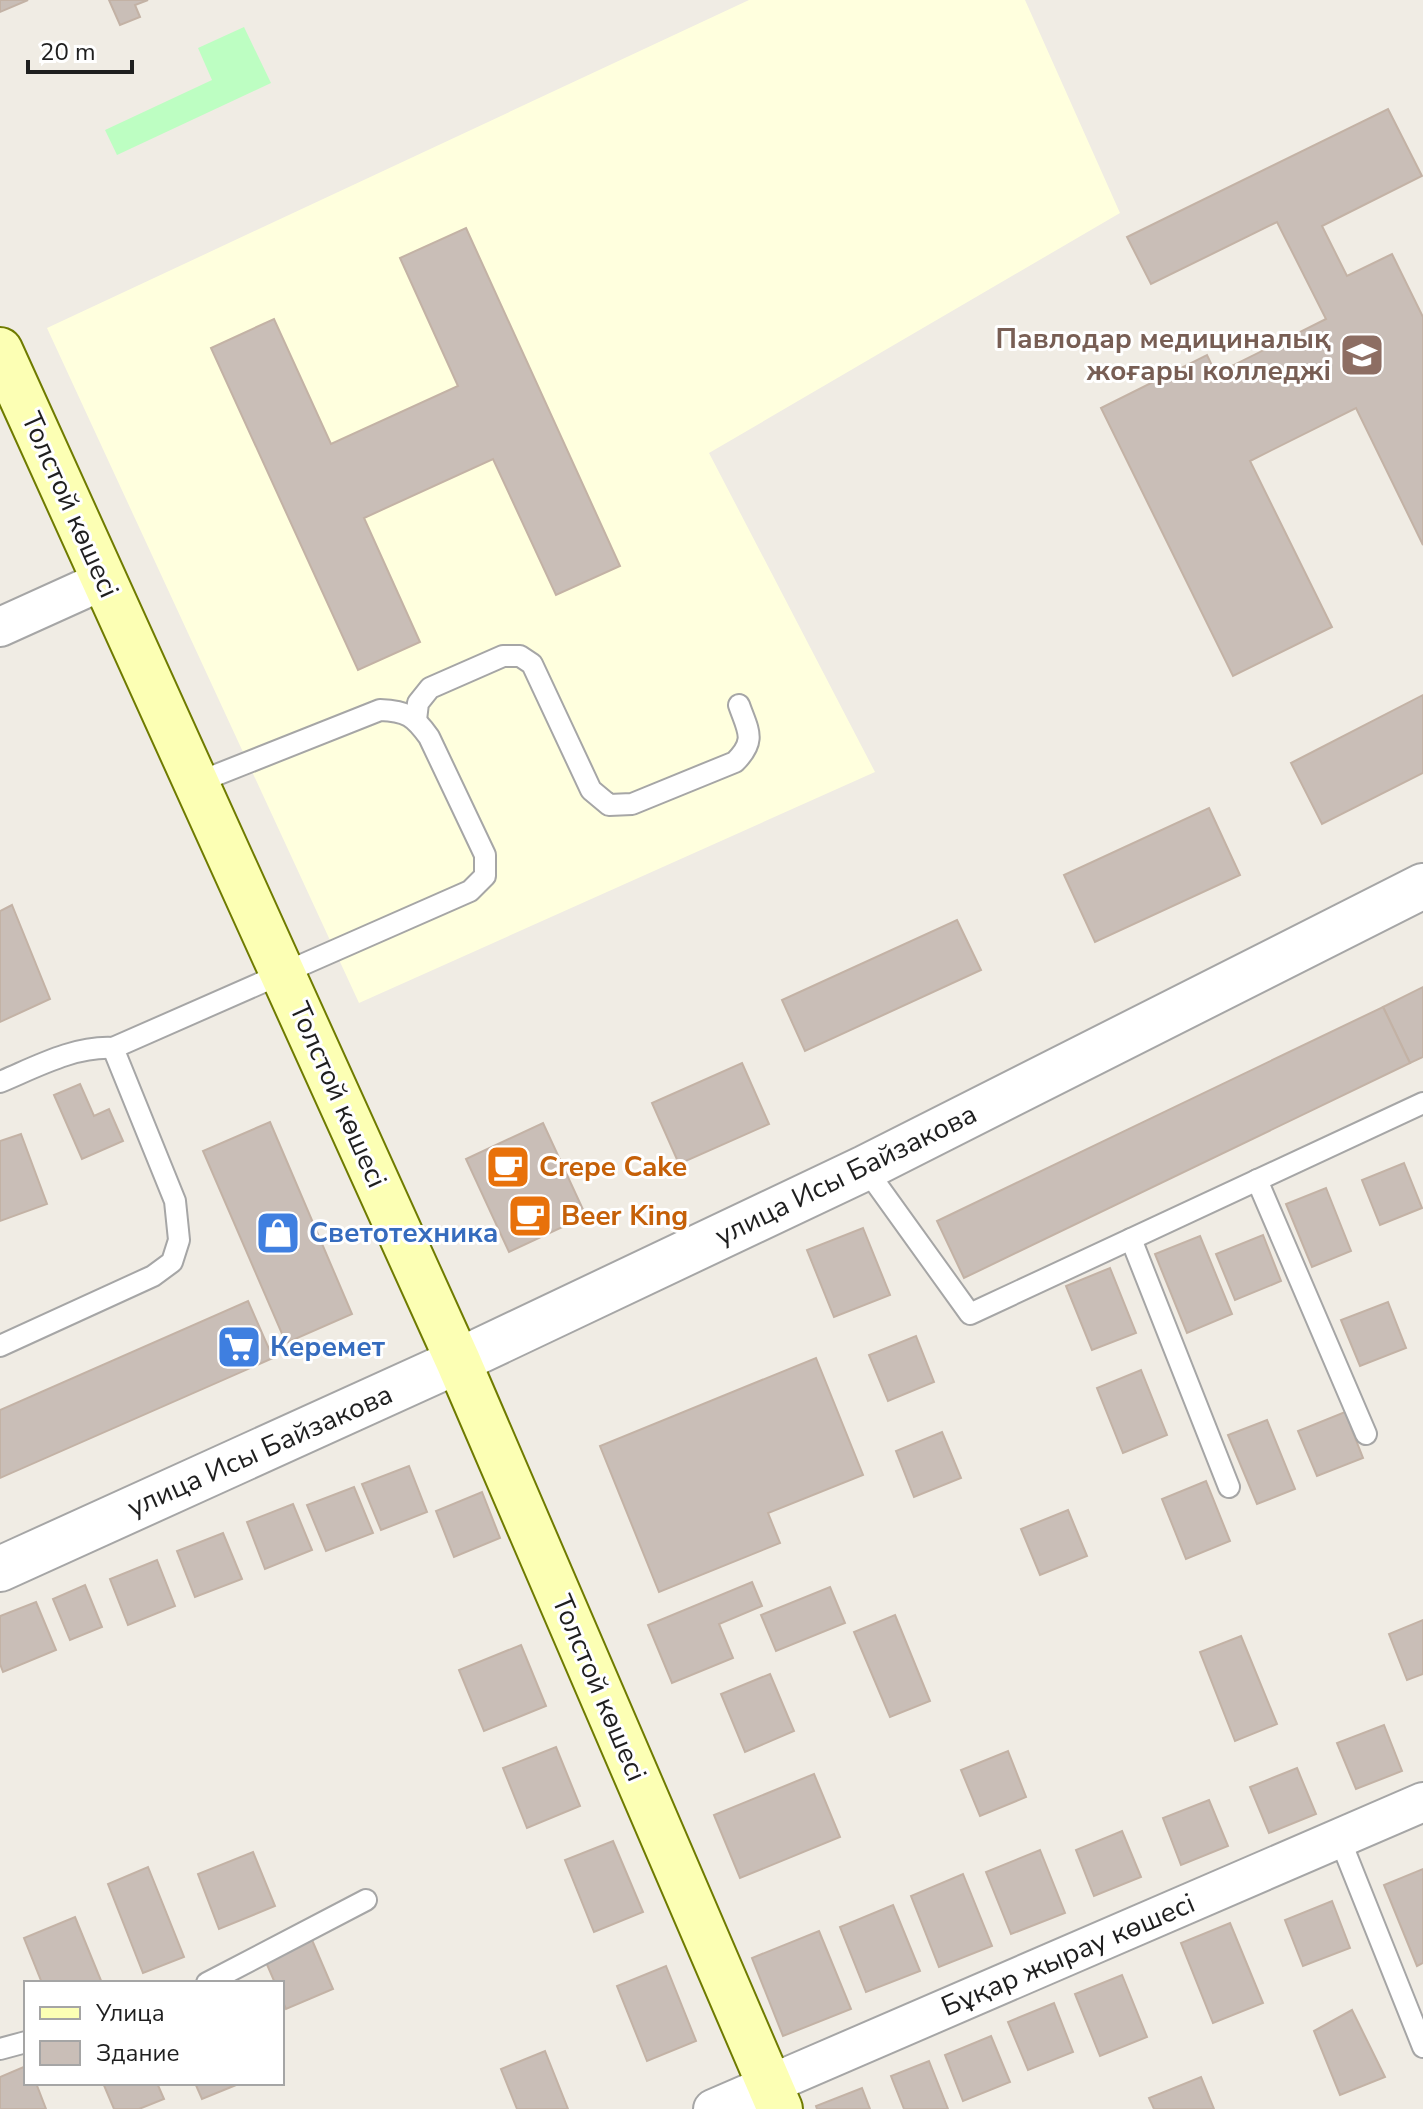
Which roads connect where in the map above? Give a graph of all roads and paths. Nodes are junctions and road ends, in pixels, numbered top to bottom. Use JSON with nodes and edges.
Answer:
{"nodes":[{"id":1,"x":0,"y":350,"type":"edge"},
{"id":2,"x":104,"y":580,"type":"junction"},
{"id":3,"x":0,"y":627,"type":"edge"},
{"id":4,"x":739,"y":705,"type":"dead end"},
{"id":5,"x":416,"y":720,"type":"junction"},
{"id":6,"x":196,"y":783,"type":"junction"},
{"id":7,"x":1423,"y":886,"type":"edge"},
{"id":8,"x":282,"y":973,"type":"junction"},
{"id":9,"x":113,"y":1048,"type":"junction"},
{"id":10,"x":0,"y":1082,"type":"edge"},
{"id":11,"x":1423,"y":1103,"type":"edge"},
{"id":12,"x":865,"y":1168,"type":"junction"},
{"id":13,"x":1257,"y":1180,"type":"junction"},
{"id":14,"x":1131,"y":1239,"type":"junction"},
{"id":15,"x":0,"y":1346,"type":"edge"},
{"id":16,"x":458,"y":1361,"type":"junction"},
{"id":17,"x":1366,"y":1434,"type":"dead end"},
{"id":18,"x":1229,"y":1487,"type":"dead end"},
{"id":19,"x":0,"y":1569,"type":"edge"},
{"id":20,"x":1423,"y":1802,"type":"edge"},
{"id":21,"x":1339,"y":1837,"type":"junction"},
{"id":22,"x":366,"y":1900,"type":"dead end"},
{"id":23,"x":211,"y":1981,"type":"edge"},
{"id":24,"x":24,"y":2043,"type":"edge"},
{"id":25,"x":1423,"y":2047,"type":"edge"},
{"id":26,"x":0,"y":2049,"type":"edge"},
{"id":27,"x":775,"y":2097,"type":"edge"},
{"id":28,"x":713,"y":2109,"type":"edge"}],
"edges":[{"from":1,"to":2,"type":"main road","name":"Толстой көшесі"},
{"from":2,"to":3,"type":"street"},
{"from":2,"to":6,"type":"main road","name":"Толстой көшесі"},
{"from":4,"to":5,"type":"lane"},
{"from":5,"to":6,"type":"lane"},
{"from":5,"to":8,"type":"lane"},
{"from":6,"to":8,"type":"main road","name":"Толстой көшесі"},
{"from":7,"to":12,"type":"street","name":"улица Исы Байзакова"},
{"from":8,"to":9,"type":"lane"},
{"from":8,"to":16,"type":"main road","name":"Толстой көшесі"},
{"from":9,"to":10,"type":"lane"},
{"from":9,"to":15,"type":"lane"},
{"from":11,"to":13,"type":"lane"},
{"from":12,"to":14,"type":"lane"},
{"from":12,"to":16,"type":"street","name":"улица Исы Байзакова"},
{"from":13,"to":14,"type":"lane"},
{"from":13,"to":17,"type":"lane"},
{"from":14,"to":18,"type":"lane"},
{"from":16,"to":19,"type":"street","name":"улица Исы Байзакова"},
{"from":16,"to":27,"type":"main road","name":"Толстой көшесі"},
{"from":20,"to":21,"type":"street","name":"Бұқар жырау көшесі"},
{"from":21,"to":25,"type":"lane"},
{"from":21,"to":27,"type":"street","name":"Бұқар жырау көшесі"},
{"from":22,"to":23,"type":"lane"},
{"from":24,"to":26,"type":"lane"},
{"from":27,"to":28,"type":"street","name":"Бұқар жырау көшесі"}]}
